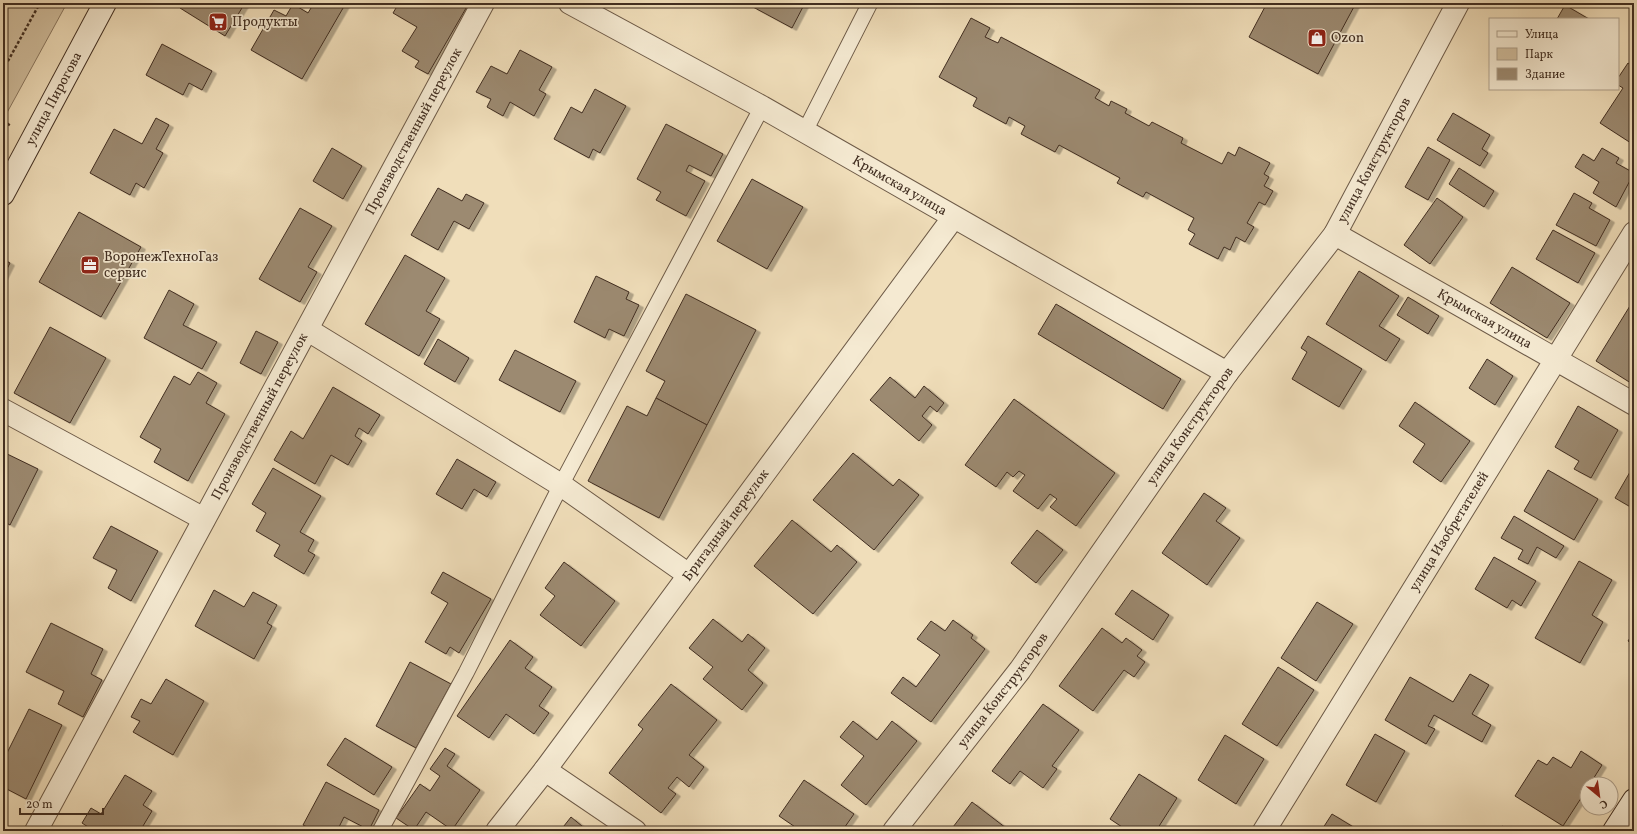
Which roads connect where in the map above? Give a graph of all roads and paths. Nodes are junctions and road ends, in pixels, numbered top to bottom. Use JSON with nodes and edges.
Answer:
{"nodes":[{"id":1,"x":40,"y":3,"type":"edge"},
{"id":2,"x":105,"y":3,"type":"edge"},
{"id":3,"x":483,"y":3,"type":"edge"},
{"id":4,"x":570,"y":3,"type":"edge"},
{"id":5,"x":870,"y":3,"type":"edge"},
{"id":6,"x":1458,"y":3,"type":"edge"},
{"id":7,"x":3,"y":70,"type":"edge"},
{"id":8,"x":762,"y":107,"type":"junction"},
{"id":9,"x":804,"y":132,"type":"junction"},
{"id":10,"x":3,"y":194,"type":"edge"},
{"id":11,"x":953,"y":218,"type":"junction"},
{"id":12,"x":1634,"y":233,"type":"edge"},
{"id":13,"x":1335,"y":234,"type":"junction"},
{"id":14,"x":308,"y":330,"type":"junction"},
{"id":15,"x":1555,"y":360,"type":"junction"},
{"id":16,"x":1227,"y":373,"type":"junction"},
{"id":17,"x":1634,"y":404,"type":"edge"},
{"id":18,"x":3,"y":410,"type":"edge"},
{"id":19,"x":561,"y":485,"type":"junction"},
{"id":20,"x":204,"y":519,"type":"junction"},
{"id":21,"x":689,"y":575,"type":"junction"},
{"id":22,"x":545,"y":770,"type":"junction"},
{"id":23,"x":1634,"y":800,"type":"edge"},
{"id":24,"x":36,"y":831,"type":"edge"},
{"id":25,"x":380,"y":831,"type":"edge"},
{"id":26,"x":497,"y":831,"type":"edge"},
{"id":27,"x":635,"y":831,"type":"edge"},
{"id":28,"x":894,"y":831,"type":"edge"},
{"id":29,"x":1264,"y":831,"type":"edge"},
{"id":30,"x":1614,"y":831,"type":"edge"}],
"edges":[{"from":1,"to":7,"type":"path"},
{"from":2,"to":10,"type":"street","name":"улица Пирогова"},
{"from":3,"to":14,"type":"street","name":"Производственный переулок"},
{"from":4,"to":8,"type":"street","name":"Крымская улица"},
{"from":5,"to":9,"type":"lane"},
{"from":6,"to":13,"type":"street","name":"улица Конструкторов"},
{"from":8,"to":9,"type":"street","name":"Крымская улица"},
{"from":8,"to":19,"type":"lane"},
{"from":9,"to":11,"type":"street","name":"Крымская улица"},
{"from":11,"to":16,"type":"street","name":"Крымская улица"},
{"from":11,"to":21,"type":"street","name":"Бригадный переулок"},
{"from":12,"to":15,"type":"street","name":"улица Изобретателей"},
{"from":13,"to":15,"type":"street","name":"Крымская улица"},
{"from":13,"to":16,"type":"street","name":"улица Конструкторов"},
{"from":14,"to":19,"type":"street"},
{"from":14,"to":20,"type":"street","name":"Производственный переулок"},
{"from":15,"to":17,"type":"street","name":"Крымская улица"},
{"from":15,"to":29,"type":"street","name":"улица Изобретателей"},
{"from":16,"to":28,"type":"street","name":"улица Конструкторов"},
{"from":18,"to":20,"type":"street"},
{"from":19,"to":21,"type":"street"},
{"from":19,"to":25,"type":"lane"},
{"from":20,"to":24,"type":"street","name":"Производственный переулок"},
{"from":21,"to":22,"type":"street","name":"Бригадный переулок"},
{"from":22,"to":26,"type":"street","name":"Бригадный переулок"},
{"from":22,"to":27,"type":"street"},
{"from":23,"to":30,"type":"street"}]}
